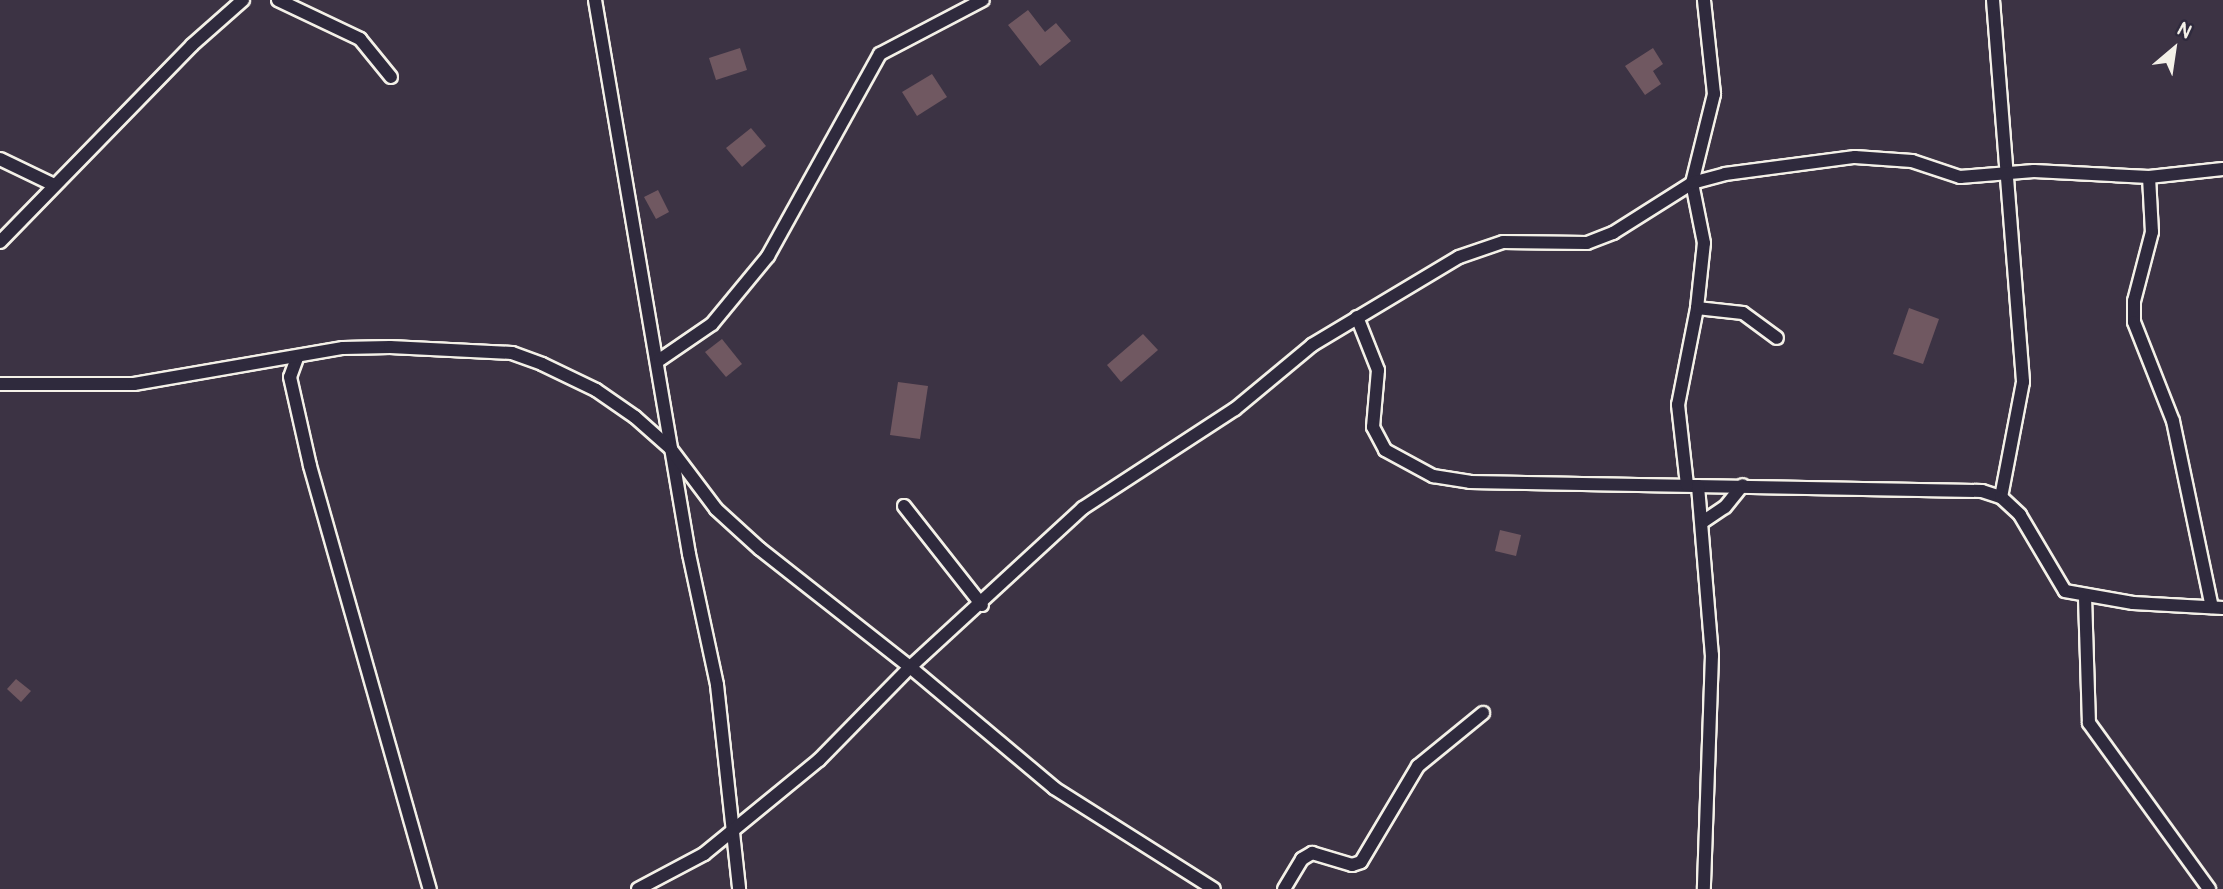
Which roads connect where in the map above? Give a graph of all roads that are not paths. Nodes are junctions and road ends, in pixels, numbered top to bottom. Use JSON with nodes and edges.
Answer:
{"nodes":[{"id":1,"x":243,"y":0,"type":"edge"},
{"id":2,"x":278,"y":0,"type":"edge"},
{"id":3,"x":596,"y":0,"type":"edge"},
{"id":4,"x":984,"y":0,"type":"edge"},
{"id":5,"x":1704,"y":0,"type":"edge"},
{"id":6,"x":1993,"y":0,"type":"edge"},
{"id":7,"x":391,"y":77,"type":"dead end"},
{"id":8,"x":0,"y":159,"type":"edge"},
{"id":9,"x":2223,"y":169,"type":"edge"},
{"id":10,"x":2006,"y":175,"type":"junction"},
{"id":11,"x":2149,"y":177,"type":"junction"},
{"id":12,"x":1692,"y":183,"type":"junction"},
{"id":13,"x":54,"y":185,"type":"junction"},
{"id":14,"x":0,"y":242,"type":"edge"},
{"id":15,"x":1697,"y":308,"type":"junction"},
{"id":16,"x":1357,"y":317,"type":"junction"},
{"id":17,"x":1777,"y":338,"type":"dead end"},
{"id":18,"x":297,"y":358,"type":"junction"},
{"id":19,"x":658,"y":361,"type":"junction"},
{"id":20,"x":272,"y":363,"type":"junction"},
{"id":21,"x":290,"y":377,"type":"junction"},
{"id":22,"x":0,"y":384,"type":"edge"},
{"id":23,"x":671,"y":449,"type":"junction"},
{"id":24,"x":1692,"y":485,"type":"junction"},
{"id":25,"x":1742,"y":485,"type":"junction"},
{"id":26,"x":2001,"y":497,"type":"junction"},
{"id":27,"x":904,"y":506,"type":"dead end"},
{"id":28,"x":1704,"y":521,"type":"junction"},
{"id":29,"x":2085,"y":597,"type":"junction"},
{"id":30,"x":982,"y":605,"type":"junction"},
{"id":31,"x":2218,"y":607,"type":"edge"},
{"id":32,"x":910,"y":667,"type":"junction"},
{"id":33,"x":1483,"y":713,"type":"dead end"},
{"id":34,"x":731,"y":830,"type":"junction"},
{"id":35,"x":430,"y":889,"type":"edge"},
{"id":36,"x":638,"y":889,"type":"edge"},
{"id":37,"x":739,"y":889,"type":"edge"},
{"id":38,"x":1214,"y":889,"type":"edge"},
{"id":39,"x":1284,"y":889,"type":"edge"},
{"id":40,"x":1704,"y":889,"type":"edge"},
{"id":41,"x":2209,"y":889,"type":"edge"}],
"edges":[{"from":1,"to":13,"type":"street"},
{"from":2,"to":7,"type":"street"},
{"from":3,"to":19,"type":"street"},
{"from":4,"to":19,"type":"street"},
{"from":5,"to":12,"type":"street"},
{"from":6,"to":10,"type":"street"},
{"from":8,"to":13,"type":"street"},
{"from":9,"to":11,"type":"street"},
{"from":10,"to":11,"type":"street"},
{"from":10,"to":12,"type":"street"},
{"from":10,"to":26,"type":"street"},
{"from":11,"to":31,"type":"street"},
{"from":12,"to":15,"type":"street"},
{"from":12,"to":16,"type":"street"},
{"from":13,"to":14,"type":"street"},
{"from":15,"to":17,"type":"street"},
{"from":15,"to":24,"type":"street"},
{"from":16,"to":24,"type":"street"},
{"from":16,"to":30,"type":"street"},
{"from":18,"to":20,"type":"street"},
{"from":18,"to":21,"type":"street"},
{"from":18,"to":23,"type":"street"},
{"from":19,"to":23,"type":"street"},
{"from":20,"to":21,"type":"street"},
{"from":20,"to":22,"type":"street"},
{"from":21,"to":35,"type":"street"},
{"from":23,"to":32,"type":"street"},
{"from":23,"to":34,"type":"street"},
{"from":24,"to":25,"type":"street"},
{"from":24,"to":28,"type":"street"},
{"from":25,"to":26,"type":"street"},
{"from":25,"to":28,"type":"street"},
{"from":26,"to":29,"type":"street"},
{"from":27,"to":30,"type":"street"},
{"from":28,"to":40,"type":"street"},
{"from":29,"to":31,"type":"street"},
{"from":29,"to":41,"type":"street"},
{"from":30,"to":32,"type":"street"},
{"from":32,"to":34,"type":"street"},
{"from":32,"to":38,"type":"street"},
{"from":33,"to":39,"type":"street"},
{"from":34,"to":36,"type":"street"},
{"from":34,"to":37,"type":"street"}]}
